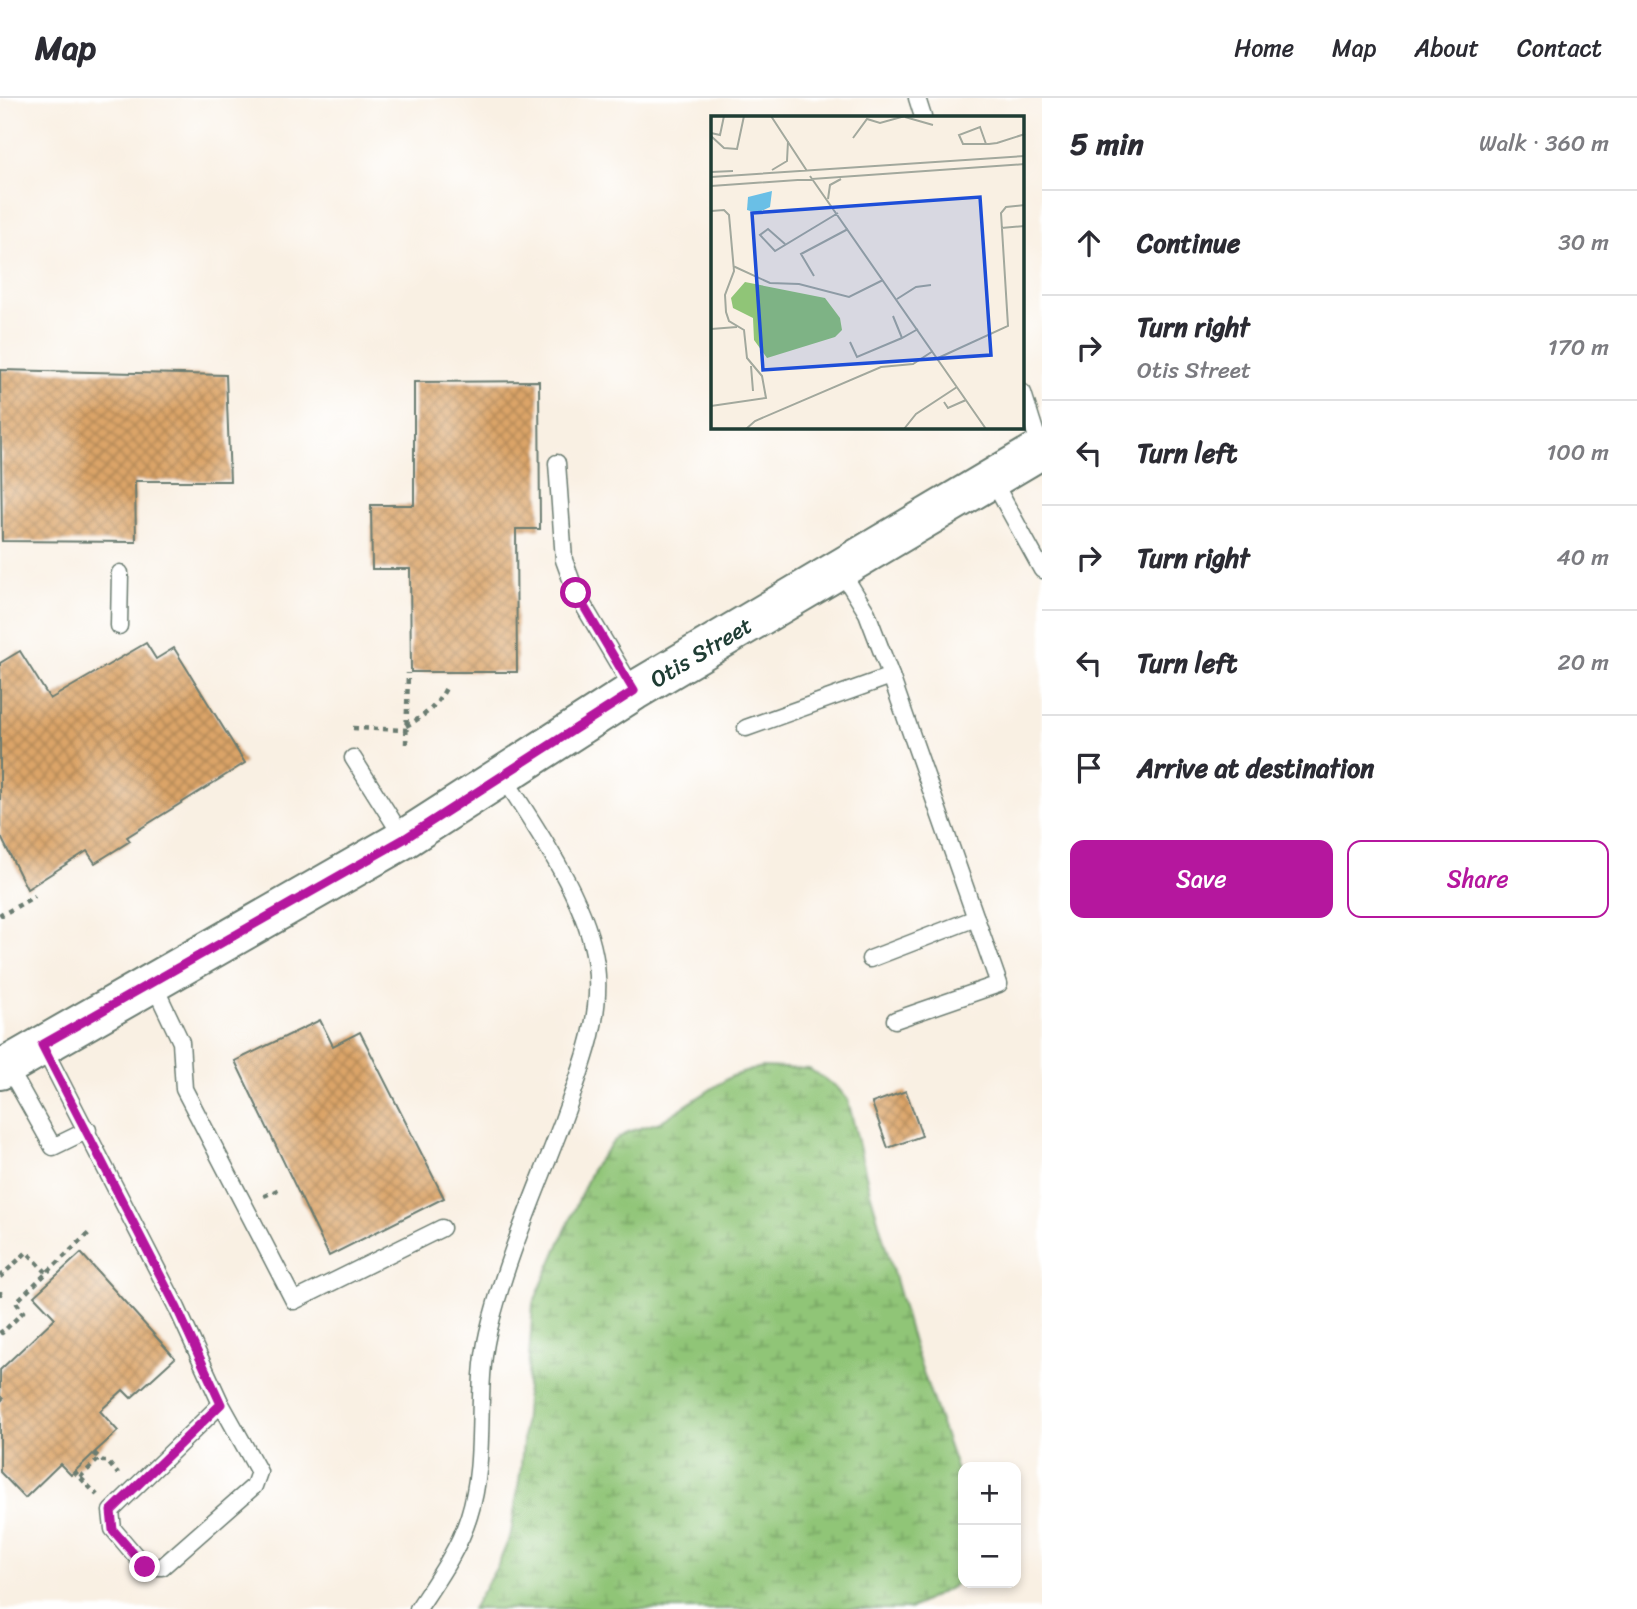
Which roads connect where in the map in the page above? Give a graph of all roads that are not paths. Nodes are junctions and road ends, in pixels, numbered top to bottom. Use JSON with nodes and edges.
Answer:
{"nodes":[{"id":1,"x":917,"y":98,"type":"edge"},
{"id":2,"x":923,"y":116,"type":"edge"},
{"id":3,"x":1024,"y":396,"type":"edge"},
{"id":4,"x":1041,"y":450,"type":"edge"},
{"id":5,"x":557,"y":463,"type":"dead end"},
{"id":6,"x":992,"y":479,"type":"junction"},
{"id":7,"x":840,"y":569,"type":"junction"},
{"id":8,"x":1042,"y":570,"type":"edge"},
{"id":9,"x":120,"y":573,"type":"dead end"},
{"id":10,"x":119,"y":626,"type":"dead end"},
{"id":11,"x":891,"y":676,"type":"junction"},
{"id":12,"x":634,"y":691,"type":"junction"},
{"id":13,"x":746,"y":728,"type":"dead end"},
{"id":14,"x":354,"y":758,"type":"dead end"},
{"id":15,"x":503,"y":776,"type":"junction"},
{"id":16,"x":404,"y":839,"type":"junction"},
{"id":17,"x":976,"y":918,"type":"junction"},
{"id":18,"x":870,"y":959,"type":"dead end"},
{"id":19,"x":152,"y":981,"type":"junction"},
{"id":20,"x":895,"y":1020,"type":"dead end"},
{"id":21,"x":42,"y":1045,"type":"junction"},
{"id":22,"x":3,"y":1068,"type":"edge"},
{"id":23,"x":88,"y":1130,"type":"junction"},
{"id":24,"x":442,"y":1228,"type":"dead end"},
{"id":25,"x":221,"y":1404,"type":"junction"},
{"id":26,"x":418,"y":1609,"type":"edge"}],
"edges":[{"from":1,"to":2,"type":"lane"},
{"from":3,"to":4,"type":"lane"},
{"from":4,"to":6,"type":"main road","name":"Otis Street"},
{"from":5,"to":12,"type":"lane"},
{"from":6,"to":7,"type":"main road","name":"Otis Street"},
{"from":6,"to":8,"type":"lane"},
{"from":7,"to":11,"type":"lane"},
{"from":7,"to":12,"type":"main road","name":"Otis Street"},
{"from":9,"to":10,"type":"lane"},
{"from":11,"to":13,"type":"lane"},
{"from":11,"to":17,"type":"lane"},
{"from":12,"to":15,"type":"main road","name":"Otis Street"},
{"from":14,"to":16,"type":"lane"},
{"from":15,"to":16,"type":"main road","name":"Otis Street"},
{"from":15,"to":26,"type":"lane"},
{"from":16,"to":19,"type":"main road","name":"Otis Street"},
{"from":17,"to":18,"type":"lane"},
{"from":17,"to":20,"type":"lane"},
{"from":19,"to":21,"type":"main road","name":"Otis Street"},
{"from":19,"to":24,"type":"lane"},
{"from":21,"to":22,"type":"main road","name":"Otis Street"},
{"from":21,"to":23,"type":"lane"},
{"from":22,"to":23,"type":"lane"},
{"from":23,"to":25,"type":"lane"},
{"from":25,"to":25,"type":"lane"}]}
